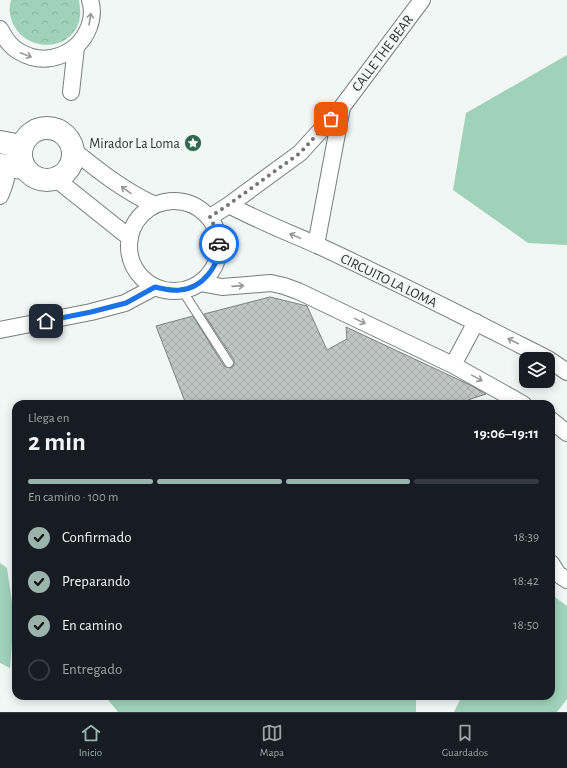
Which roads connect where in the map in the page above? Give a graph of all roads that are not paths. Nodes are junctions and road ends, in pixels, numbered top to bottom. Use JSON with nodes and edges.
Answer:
{"nodes":[{"id":1,"x":90,"y":0,"type":"edge"},
{"id":2,"x":422,"y":0,"type":"edge"},
{"id":3,"x":0,"y":29,"type":"edge"},
{"id":4,"x":76,"y":47,"type":"junction"},
{"id":5,"x":71,"y":92,"type":"dead end"},
{"id":6,"x":342,"y":107,"type":"junction"},
{"id":7,"x":0,"y":142,"type":"edge"},
{"id":8,"x":21,"y":146,"type":"junction"},
{"id":9,"x":73,"y":150,"type":"junction"},
{"id":10,"x":11,"y":166,"type":"edge"},
{"id":11,"x":56,"y":179,"type":"junction"},
{"id":12,"x":0,"y":196,"type":"edge"},
{"id":13,"x":155,"y":205,"type":"junction"},
{"id":14,"x":228,"y":205,"type":"junction"},
{"id":15,"x":210,"y":217,"type":"junction"},
{"id":16,"x":130,"y":238,"type":"junction"},
{"id":17,"x":316,"y":245,"type":"junction"},
{"id":18,"x":200,"y":283,"type":"junction"},
{"id":19,"x":155,"y":287,"type":"junction"},
{"id":20,"x":182,"y":290,"type":"junction"},
{"id":21,"x":476,"y":322,"type":"junction"},
{"id":22,"x":0,"y":330,"type":"edge"},
{"id":23,"x":534,"y":352,"type":"edge"},
{"id":24,"x":555,"y":362,"type":"edge"},
{"id":25,"x":229,"y":363,"type":"dead end"},
{"id":26,"x":453,"y":365,"type":"junction"},
{"id":27,"x":567,"y":372,"type":"edge"},
{"id":28,"x":516,"y":400,"type":"edge"},
{"id":29,"x":555,"y":423,"type":"edge"},
{"id":30,"x":567,"y":433,"type":"edge"},
{"id":31,"x":555,"y":569,"type":"edge"},
{"id":32,"x":567,"y":580,"type":"edge"}],
"edges":[{"from":4,"to":1,"type":"street","one_way":true},
{"from":2,"to":6,"type":"street","name":"CALLE THE BEAR"},
{"from":3,"to":4,"type":"street","one_way":true},
{"from":4,"to":5,"type":"street"},
{"from":6,"to":14,"type":"street","name":"CALLE THE BEAR"},
{"from":6,"to":17,"type":"street","name":"CALLE THE BEAR"},
{"from":7,"to":8,"type":"street"},
{"from":8,"to":9,"type":"street"},
{"from":8,"to":10,"type":"street"},
{"from":9,"to":11,"type":"street"},
{"from":13,"to":9,"type":"street","one_way":true},
{"from":10,"to":11,"type":"street"},
{"from":10,"to":12,"type":"street"},
{"from":11,"to":16,"type":"street"},
{"from":13,"to":15,"type":"street"},
{"from":13,"to":16,"type":"street"},
{"from":14,"to":15,"type":"street","name":"CALLE THE BEAR"},
{"from":17,"to":14,"type":"street","name":"CIRCUITO LA LOMA","one_way":true},
{"from":15,"to":18,"type":"street"},
{"from":16,"to":19,"type":"street"},
{"from":17,"to":21,"type":"street","name":"CIRCUITO LA LOMA"},
{"from":18,"to":20,"type":"street"},
{"from":18,"to":26,"type":"street","one_way":true},
{"from":19,"to":20,"type":"street"},
{"from":19,"to":22,"type":"street"},
{"from":20,"to":25,"type":"lane"},
{"from":23,"to":21,"type":"street","name":"CIRCUITO LA LOMA","one_way":true},
{"from":21,"to":26,"type":"street"},
{"from":24,"to":27,"type":"street","name":"CIRCUITO LA LOMA"},
{"from":26,"to":28,"type":"street","one_way":true},
{"from":29,"to":30,"type":"street"},
{"from":31,"to":32,"type":"street"}]}
